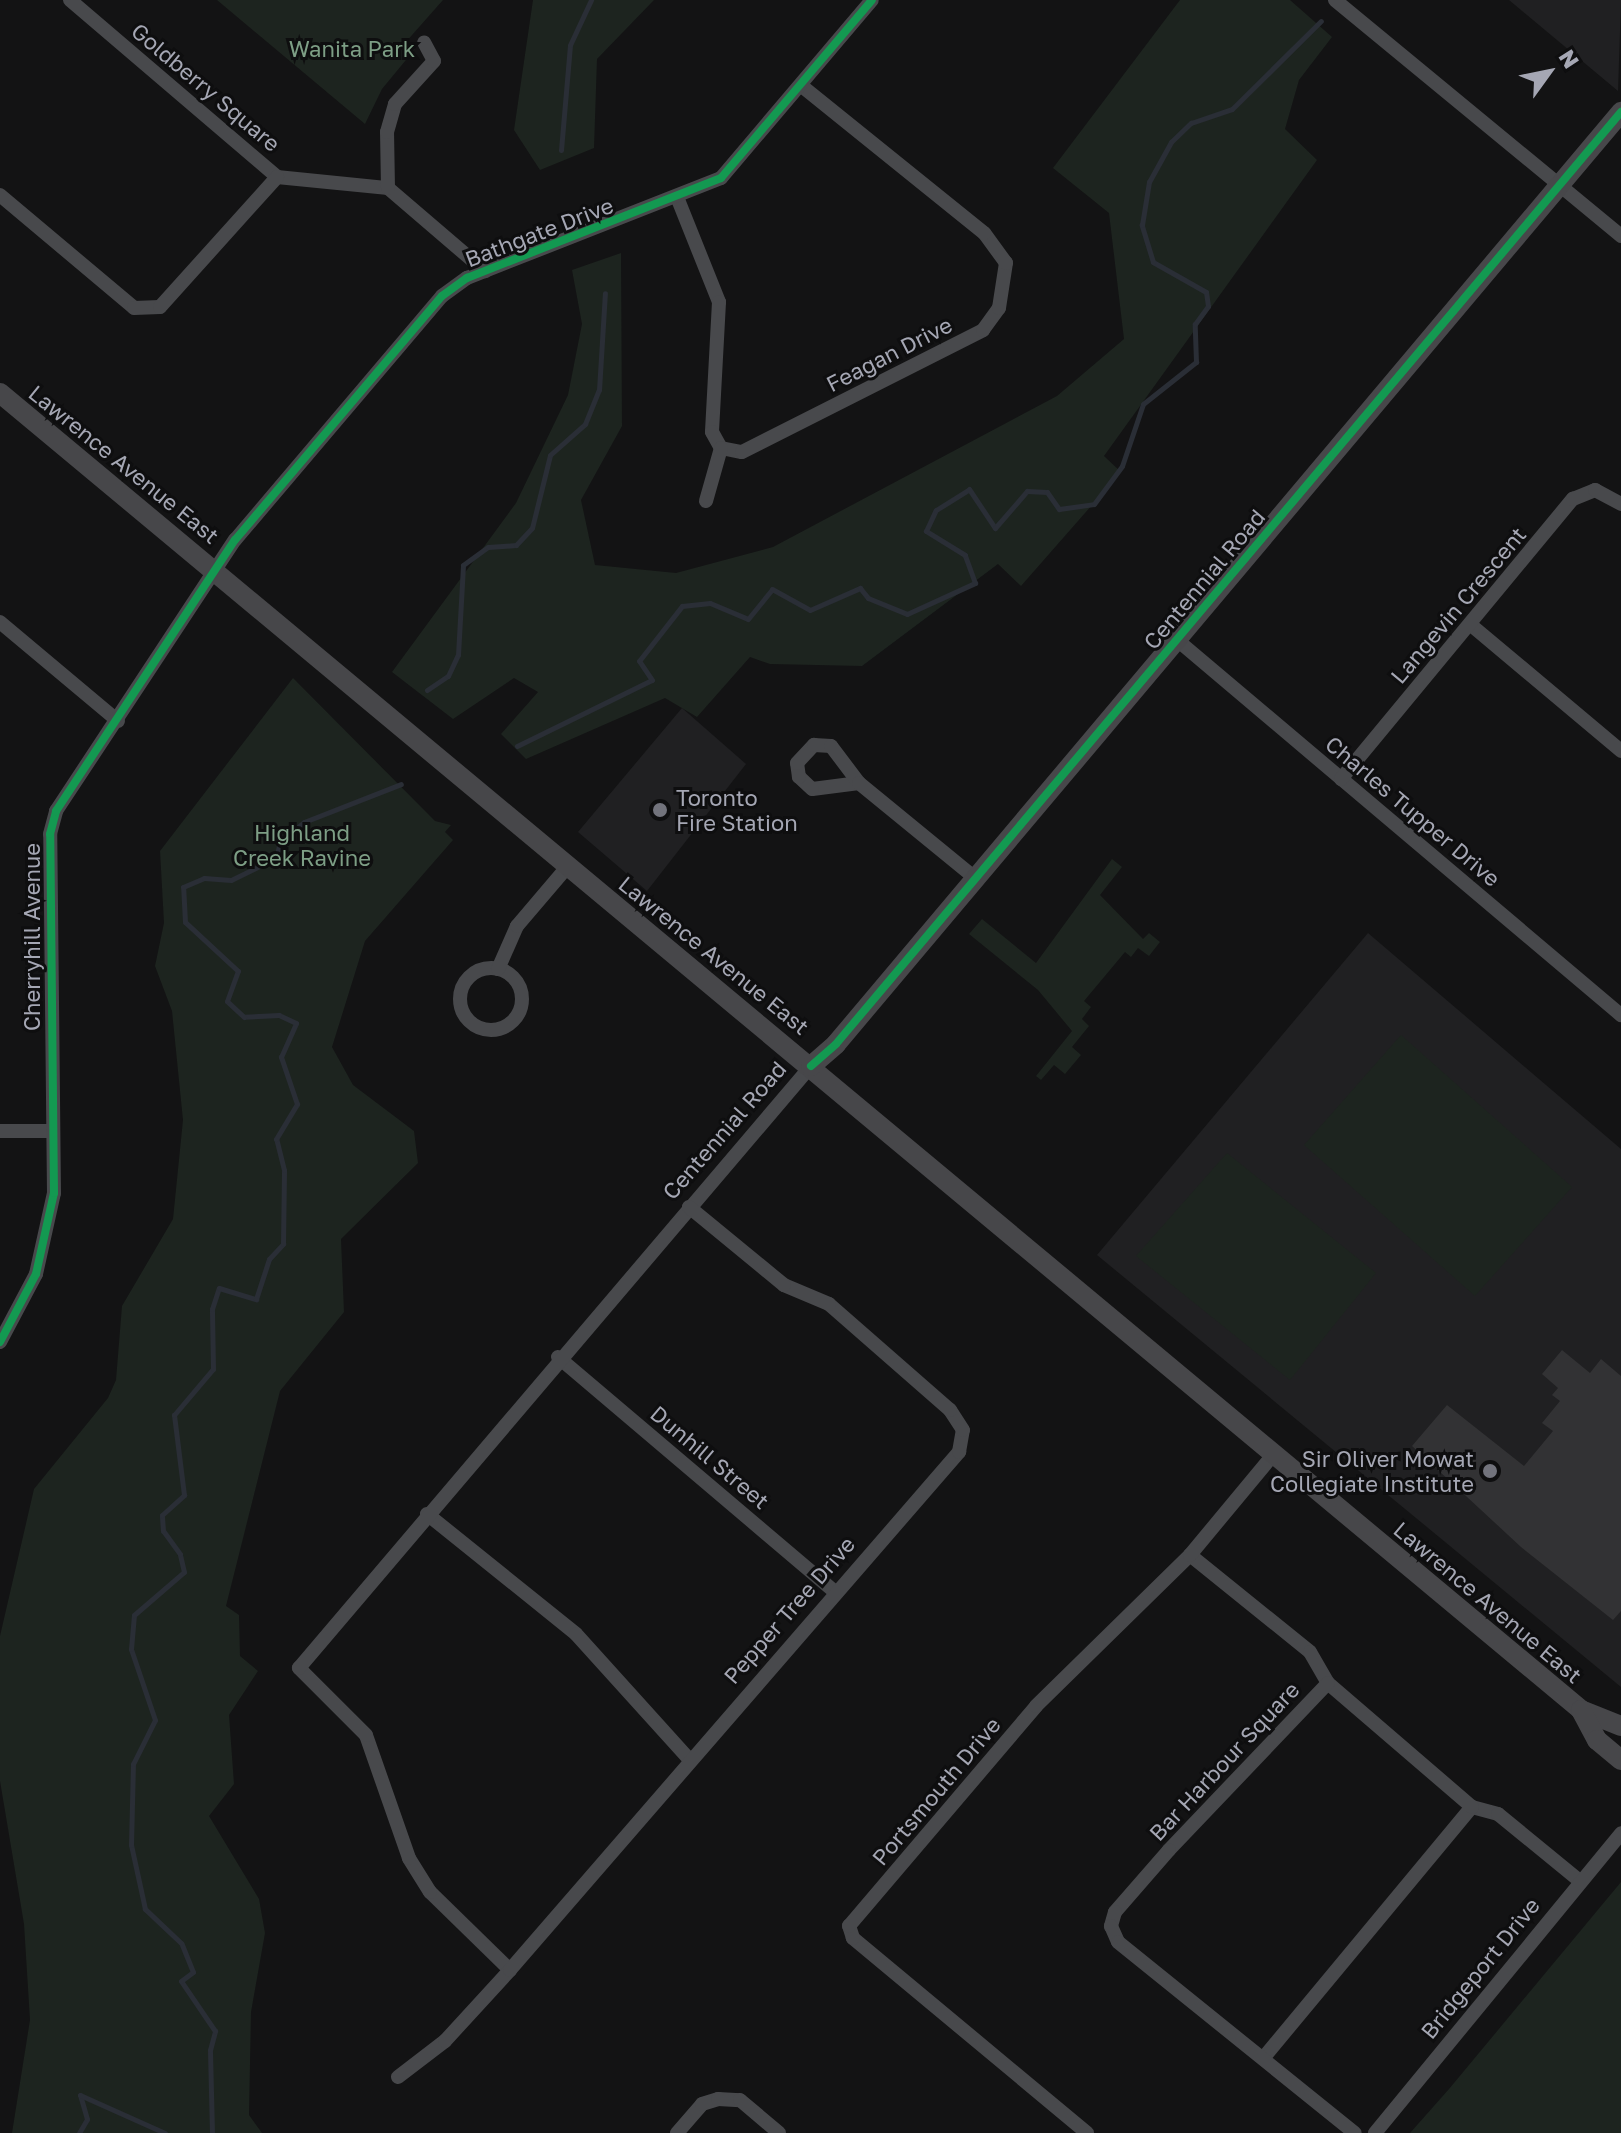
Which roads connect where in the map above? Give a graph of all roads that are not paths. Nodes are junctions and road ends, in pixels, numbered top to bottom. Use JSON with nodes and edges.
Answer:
{"nodes":[{"id":1,"x":70,"y":0,"type":"edge"},
{"id":2,"x":872,"y":0,"type":"edge"},
{"id":3,"x":1335,"y":0,"type":"edge"},
{"id":4,"x":424,"y":42,"type":"dead end"},
{"id":5,"x":803,"y":87,"type":"junction"},
{"id":6,"x":1621,"y":112,"type":"edge"},
{"id":7,"x":277,"y":177,"type":"junction"},
{"id":8,"x":1560,"y":185,"type":"junction"},
{"id":9,"x":388,"y":188,"type":"junction"},
{"id":10,"x":0,"y":195,"type":"edge"},
{"id":11,"x":677,"y":197,"type":"junction"},
{"id":12,"x":1621,"y":236,"type":"edge"},
{"id":13,"x":485,"y":271,"type":"junction"},
{"id":14,"x":0,"y":393,"type":"edge"},
{"id":15,"x":721,"y":448,"type":"junction"},
{"id":16,"x":706,"y":501,"type":"dead end"},
{"id":17,"x":1621,"y":504,"type":"edge"},
{"id":18,"x":215,"y":569,"type":"junction"},
{"id":19,"x":0,"y":622,"type":"edge"},
{"id":20,"x":1471,"y":625,"type":"junction"},
{"id":21,"x":1176,"y":639,"type":"junction"},
{"id":22,"x":118,"y":721,"type":"junction"},
{"id":23,"x":1621,"y":751,"type":"edge"},
{"id":24,"x":1341,"y":779,"type":"junction"},
{"id":25,"x":859,"y":783,"type":"dead end"},
{"id":26,"x":568,"y":866,"type":"junction"},
{"id":27,"x":974,"y":877,"type":"junction"},
{"id":28,"x":498,"y":969,"type":"junction"},
{"id":29,"x":1621,"y":1015,"type":"edge"},
{"id":30,"x":811,"y":1066,"type":"junction"},
{"id":31,"x":0,"y":1131,"type":"edge"},
{"id":32,"x":50,"y":1131,"type":"junction"},
{"id":33,"x":689,"y":1207,"type":"junction"},
{"id":34,"x":0,"y":1342,"type":"edge"},
{"id":35,"x":558,"y":1357,"type":"junction"},
{"id":36,"x":1274,"y":1454,"type":"junction"},
{"id":37,"x":427,"y":1514,"type":"junction"},
{"id":38,"x":1190,"y":1555,"type":"junction"},
{"id":39,"x":833,"y":1590,"type":"junction"},
{"id":40,"x":1328,"y":1683,"type":"junction"},
{"id":41,"x":1581,"y":1710,"type":"junction"},
{"id":42,"x":1621,"y":1726,"type":"edge"},
{"id":43,"x":689,"y":1759,"type":"junction"},
{"id":44,"x":1621,"y":1760,"type":"edge"},
{"id":45,"x":1472,"y":1807,"type":"junction"},
{"id":46,"x":1621,"y":1833,"type":"edge"},
{"id":47,"x":1580,"y":1881,"type":"junction"},
{"id":48,"x":510,"y":1970,"type":"junction"},
{"id":49,"x":1265,"y":2056,"type":"junction"},
{"id":50,"x":398,"y":2077,"type":"dead end"},
{"id":51,"x":677,"y":2133,"type":"edge"},
{"id":52,"x":779,"y":2133,"type":"edge"},
{"id":53,"x":1087,"y":2133,"type":"edge"},
{"id":54,"x":1355,"y":2133,"type":"edge"},
{"id":55,"x":1375,"y":2133,"type":"edge"}],
"edges":[{"from":1,"to":7,"type":"street","name":"Goldberry Square"},
{"from":2,"to":5,"type":"street","name":"Bathgate Drive"},
{"from":3,"to":8,"type":"street"},
{"from":4,"to":9,"type":"street"},
{"from":5,"to":11,"type":"street","name":"Bathgate Drive"},
{"from":5,"to":15,"type":"street","name":"Feagan Drive"},
{"from":6,"to":8,"type":"main road","name":"Centennial Road"},
{"from":7,"to":9,"type":"street","name":"Goldberry Square"},
{"from":7,"to":10,"type":"street","name":"Goldberry Square"},
{"from":8,"to":12,"type":"street"},
{"from":8,"to":21,"type":"main road","name":"Centennial Road"},
{"from":9,"to":13,"type":"street"},
{"from":11,"to":13,"type":"street","name":"Bathgate Drive"},
{"from":11,"to":15,"type":"street"},
{"from":13,"to":18,"type":"street","name":"Bathgate Drive"},
{"from":14,"to":18,"type":"main road","name":"Lawrence Avenue East"},
{"from":15,"to":16,"type":"street"},
{"from":17,"to":20,"type":"street","name":"Langevin Crescent"},
{"from":18,"to":22,"type":"street","name":"Cherryhill Avenue"},
{"from":18,"to":26,"type":"main road","name":"Lawrence Avenue East"},
{"from":19,"to":22,"type":"street"},
{"from":20,"to":23,"type":"street"},
{"from":20,"to":24,"type":"street","name":"Langevin Crescent"},
{"from":21,"to":24,"type":"street","name":"Charles Tupper Drive"},
{"from":21,"to":27,"type":"main road","name":"Centennial Road"},
{"from":22,"to":32,"type":"street","name":"Cherryhill Avenue"},
{"from":24,"to":29,"type":"street","name":"Charles Tupper Drive"},
{"from":25,"to":27,"type":"street"},
{"from":26,"to":28,"type":"street"},
{"from":26,"to":30,"type":"main road","name":"Lawrence Avenue East"},
{"from":27,"to":30,"type":"main road","name":"Centennial Road"},
{"from":28,"to":28,"type":"street"},
{"from":30,"to":33,"type":"street","name":"Centennial Road"},
{"from":30,"to":36,"type":"main road","name":"Lawrence Avenue East"},
{"from":31,"to":32,"type":"street"},
{"from":32,"to":34,"type":"street","name":"Cherryhill Avenue"},
{"from":33,"to":35,"type":"street","name":"Centennial Road"},
{"from":33,"to":39,"type":"street","name":"Pepper Tree Drive"},
{"from":35,"to":37,"type":"street","name":"Centennial Road"},
{"from":35,"to":39,"type":"street","name":"Dunhill Street"},
{"from":36,"to":38,"type":"street","name":"Portsmouth Drive"},
{"from":36,"to":41,"type":"main road","name":"Lawrence Avenue East"},
{"from":37,"to":43,"type":"street"},
{"from":37,"to":48,"type":"street","name":"Centennial Road"},
{"from":38,"to":40,"type":"street"},
{"from":38,"to":53,"type":"street","name":"Portsmouth Drive"},
{"from":39,"to":43,"type":"street","name":"Pepper Tree Drive"},
{"from":40,"to":45,"type":"street","name":"Bar Harbour Square"},
{"from":40,"to":49,"type":"street","name":"Bar Harbour Square"},
{"from":41,"to":42,"type":"main road","name":"Lawrence Avenue East"},
{"from":41,"to":44,"type":"main road","name":"Lawrence Avenue East"},
{"from":43,"to":48,"type":"street","name":"Pepper Tree Drive"},
{"from":45,"to":47,"type":"street","name":"Bar Harbour Square"},
{"from":45,"to":49,"type":"street"},
{"from":46,"to":47,"type":"street","name":"Bridgeport Drive"},
{"from":47,"to":55,"type":"street","name":"Bridgeport Drive"},
{"from":48,"to":50,"type":"street","name":"Pepper Tree Drive"},
{"from":49,"to":54,"type":"street","name":"Bar Harbour Square"},
{"from":51,"to":52,"type":"street"}]}
